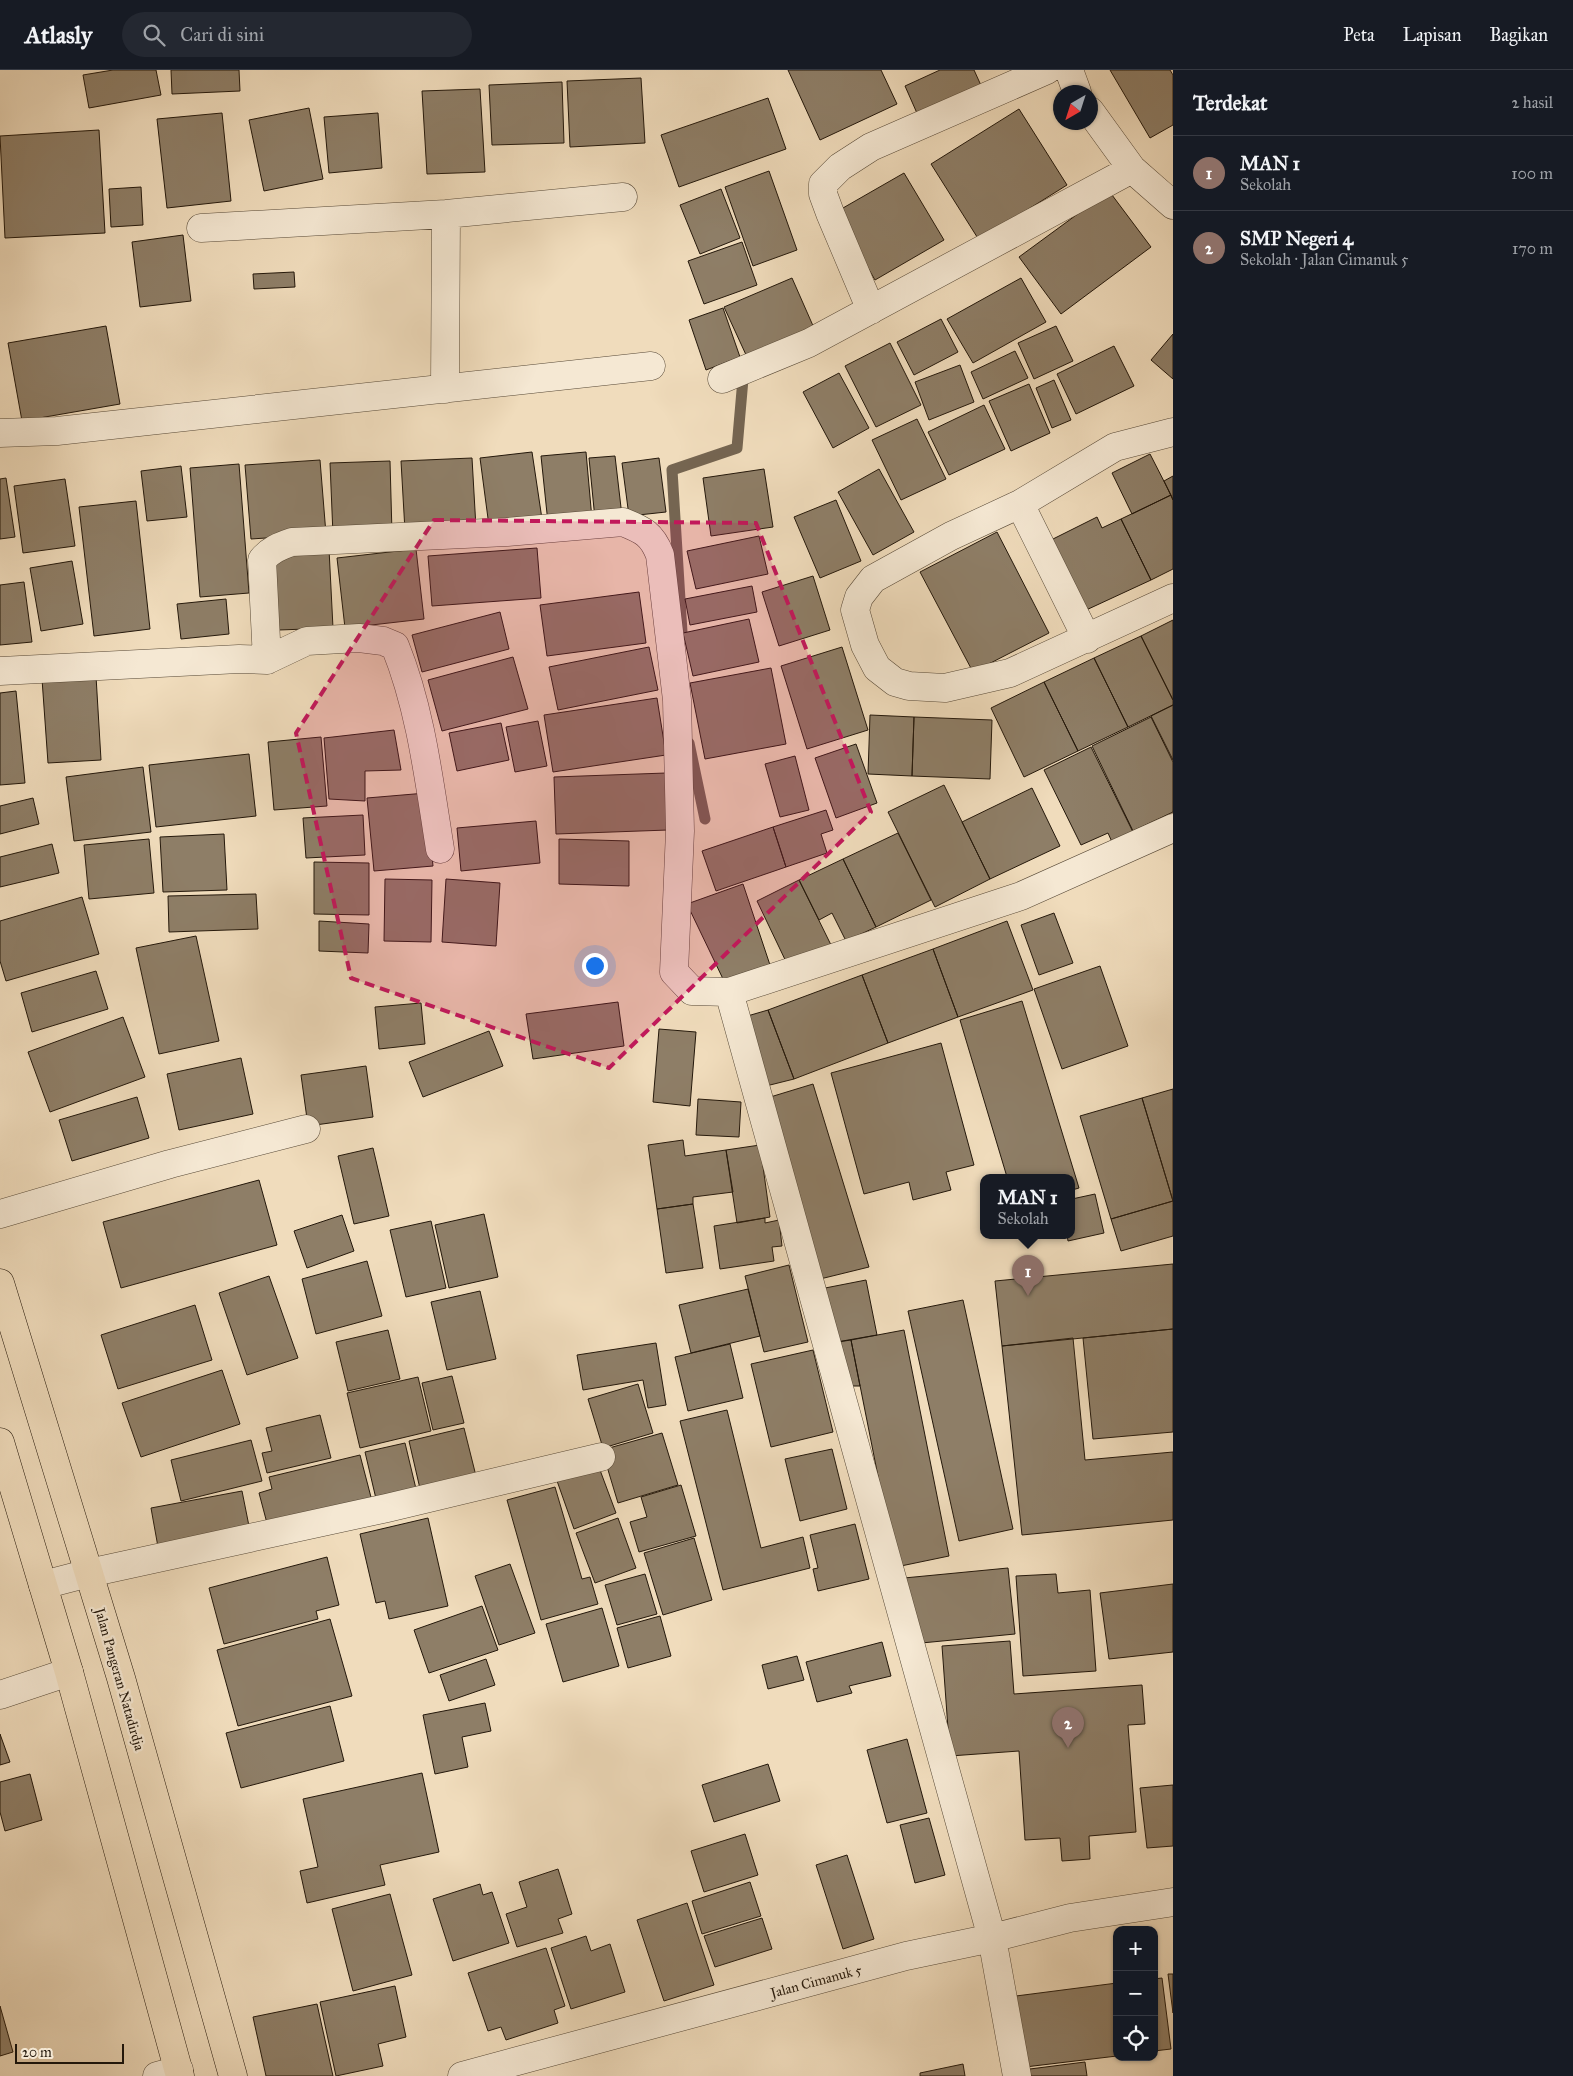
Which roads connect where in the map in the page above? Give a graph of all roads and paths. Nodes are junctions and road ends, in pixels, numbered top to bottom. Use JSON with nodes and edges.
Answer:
{"nodes":[{"id":1,"x":1047,"y":70,"type":"edge"},
{"id":2,"x":1069,"y":70,"type":"edge"},
{"id":3,"x":1074,"y":85,"type":"edge"},
{"id":4,"x":1098,"y":122,"type":"edge"},
{"id":5,"x":1132,"y":169,"type":"junction"},
{"id":6,"x":623,"y":196,"type":"dead end"},
{"id":7,"x":1173,"y":205,"type":"edge"},
{"id":8,"x":446,"y":214,"type":"junction"},
{"id":9,"x":201,"y":228,"type":"dead end"},
{"id":10,"x":871,"y":310,"type":"junction"},
{"id":11,"x":651,"y":366,"type":"dead end"},
{"id":12,"x":722,"y":380,"type":"dead end"},
{"id":13,"x":445,"y":389,"type":"junction"},
{"id":14,"x":1173,"y":432,"type":"edge"},
{"id":15,"x":0,"y":433,"type":"edge"},
{"id":16,"x":1020,"y":504,"type":"junction"},
{"id":17,"x":1173,"y":598,"type":"edge"},
{"id":18,"x":1086,"y":639,"type":"junction"},
{"id":19,"x":267,"y":660,"type":"junction"},
{"id":20,"x":0,"y":671,"type":"edge"},
{"id":21,"x":1172,"y":833,"type":"edge"},
{"id":22,"x":440,"y":849,"type":"dead end"},
{"id":23,"x":729,"y":992,"type":"junction"},
{"id":24,"x":306,"y":1129,"type":"dead end"},
{"id":25,"x":0,"y":1214,"type":"edge"},
{"id":26,"x":0,"y":1283,"type":"edge"},
{"id":27,"x":0,"y":1442,"type":"edge"},
{"id":28,"x":601,"y":1457,"type":"dead end"},
{"id":29,"x":4,"y":1471,"type":"edge"},
{"id":30,"x":89,"y":1574,"type":"junction"},
{"id":31,"x":43,"y":1585,"type":"junction"},
{"id":32,"x":69,"y":1672,"type":"junction"},
{"id":33,"x":0,"y":1695,"type":"edge"},
{"id":34,"x":1173,"y":1902,"type":"edge"},
{"id":35,"x":992,"y":1938,"type":"junction"},
{"id":36,"x":172,"y":2074,"type":"edge"},
{"id":37,"x":233,"y":2076,"type":"edge"},
{"id":38,"x":462,"y":2076,"type":"edge"},
{"id":39,"x":1017,"y":2076,"type":"edge"}],
"edges":[{"from":1,"to":10,"type":"street"},
{"from":2,"to":3,"type":"street"},
{"from":4,"to":5,"type":"street"},
{"from":5,"to":7,"type":"street"},
{"from":5,"to":10,"type":"street"},
{"from":6,"to":8,"type":"street"},
{"from":8,"to":9,"type":"street"},
{"from":8,"to":13,"type":"street"},
{"from":10,"to":12,"type":"street"},
{"from":11,"to":13,"type":"street"},
{"from":13,"to":15,"type":"street"},
{"from":14,"to":16,"type":"street"},
{"from":16,"to":18,"type":"street"},
{"from":16,"to":18,"type":"street"},
{"from":17,"to":18,"type":"street"},
{"from":19,"to":20,"type":"street"},
{"from":19,"to":22,"type":"street"},
{"from":19,"to":23,"type":"street"},
{"from":21,"to":23,"type":"street"},
{"from":23,"to":35,"type":"street"},
{"from":24,"to":25,"type":"street"},
{"from":26,"to":30,"type":"main road","name":"Jalan Pangeran Natadirdja"},
{"from":27,"to":29,"type":"main road"},
{"from":28,"to":30,"type":"street"},
{"from":29,"to":31,"type":"main road"},
{"from":30,"to":31,"type":"street"},
{"from":30,"to":37,"type":"main road","name":"Jalan Pangeran Natadirdja"},
{"from":31,"to":32,"type":"main road"},
{"from":32,"to":33,"type":"street"},
{"from":32,"to":36,"type":"main road"},
{"from":34,"to":35,"type":"street","name":"Jalan Cimanuk 5"},
{"from":35,"to":38,"type":"street","name":"Jalan Cimanuk 5"},
{"from":35,"to":39,"type":"street"}]}
